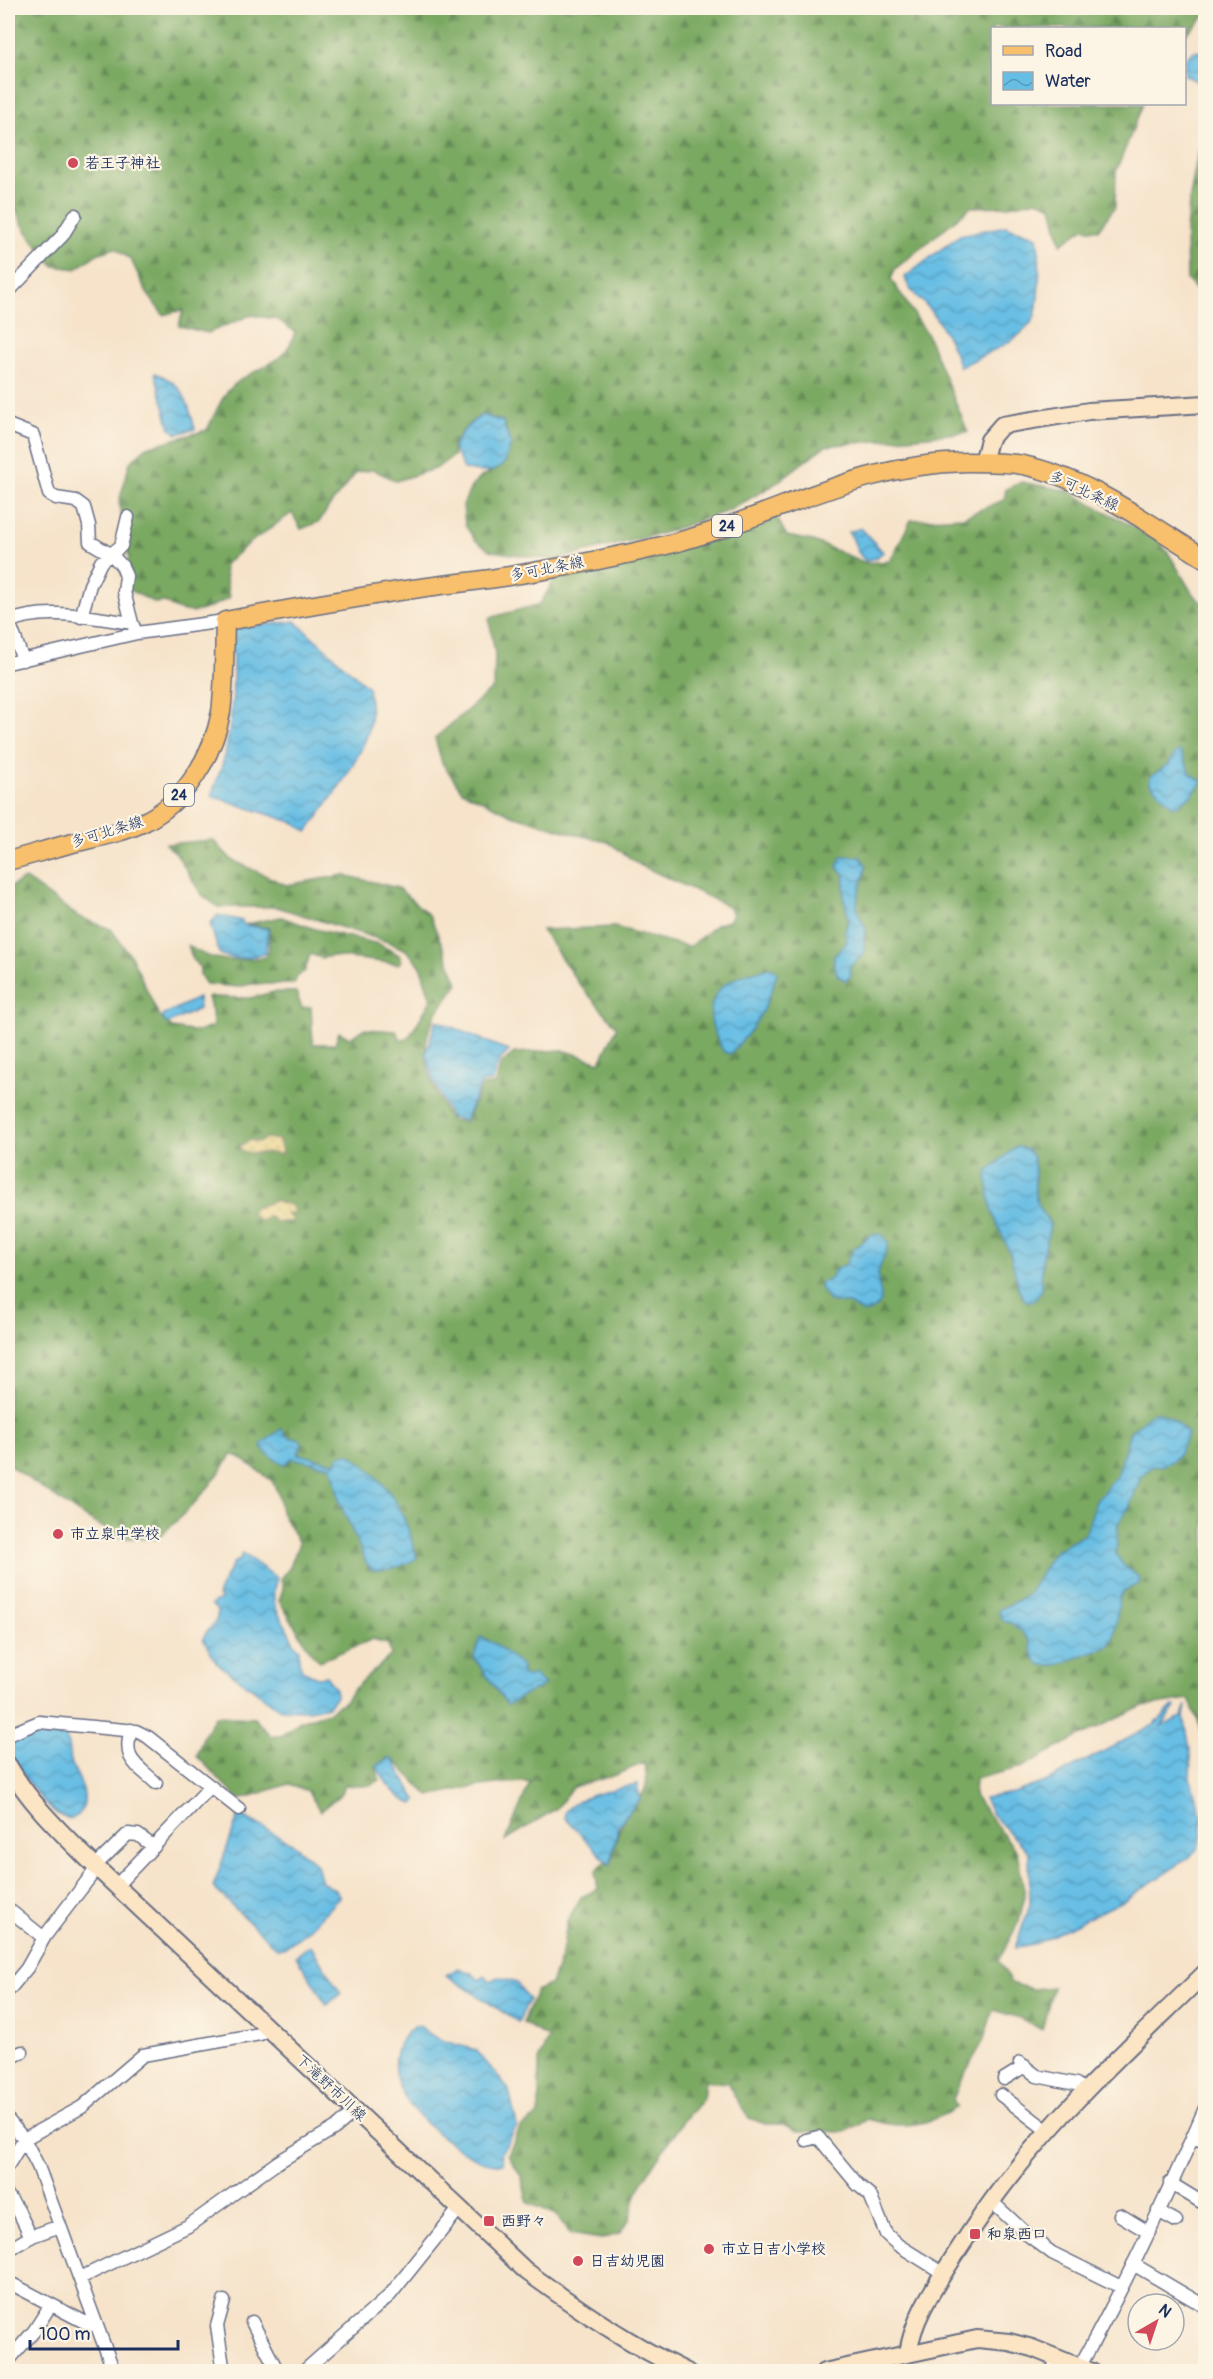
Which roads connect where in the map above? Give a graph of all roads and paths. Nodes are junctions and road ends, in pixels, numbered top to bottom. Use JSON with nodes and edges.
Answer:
{"nodes":[{"id":1,"x":75,"y":215,"type":"dead end"},
{"id":2,"x":8,"y":292,"type":"edge"},
{"id":3,"x":1206,"y":404,"type":"edge"},
{"id":4,"x":8,"y":425,"type":"edge"},
{"id":5,"x":983,"y":462,"type":"junction"},
{"id":6,"x":128,"y":517,"type":"dead end"},
{"id":7,"x":112,"y":555,"type":"junction"},
{"id":8,"x":1206,"y":559,"type":"edge"},
{"id":9,"x":81,"y":617,"type":"junction"},
{"id":10,"x":8,"y":621,"type":"edge"},
{"id":11,"x":225,"y":621,"type":"junction"},
{"id":12,"x":135,"y":628,"type":"junction"},
{"id":13,"x":23,"y":660,"type":"junction"},
{"id":14,"x":8,"y":663,"type":"edge"},
{"id":15,"x":8,"y":861,"type":"edge"},
{"id":16,"x":130,"y":1730,"type":"junction"},
{"id":17,"x":8,"y":1735,"type":"edge"},
{"id":18,"x":8,"y":1765,"type":"edge"},
{"id":19,"x":156,"y":1783,"type":"dead end"},
{"id":20,"x":211,"y":1786,"type":"junction"},
{"id":21,"x":239,"y":1809,"type":"dead end"},
{"id":22,"x":154,"y":1847,"type":"junction"},
{"id":23,"x":96,"y":1867,"type":"junction"},
{"id":24,"x":116,"y":1886,"type":"junction"},
{"id":25,"x":8,"y":1909,"type":"edge"},
{"id":26,"x":44,"y":1938,"type":"junction"},
{"id":27,"x":1206,"y":1972,"type":"edge"},
{"id":28,"x":8,"y":1991,"type":"edge"},
{"id":29,"x":266,"y":2027,"type":"junction"},
{"id":30,"x":22,"y":2052,"type":"dead end"},
{"id":31,"x":8,"y":2059,"type":"edge"},
{"id":32,"x":1004,"y":2079,"type":"dead end"},
{"id":33,"x":1087,"y":2091,"type":"junction"},
{"id":34,"x":1002,"y":2095,"type":"dead end"},
{"id":35,"x":356,"y":2111,"type":"junction"},
{"id":36,"x":1204,"y":2114,"type":"edge"},
{"id":37,"x":8,"y":2120,"type":"edge"},
{"id":38,"x":1049,"y":2132,"type":"junction"},
{"id":39,"x":1192,"y":2137,"type":"junction"},
{"id":40,"x":24,"y":2139,"type":"junction"},
{"id":41,"x":806,"y":2140,"type":"dead end"},
{"id":42,"x":1206,"y":2142,"type":"edge"},
{"id":43,"x":8,"y":2165,"type":"edge"},
{"id":44,"x":1170,"y":2183,"type":"junction"},
{"id":45,"x":8,"y":2196,"type":"edge"},
{"id":46,"x":992,"y":2202,"type":"junction"},
{"id":47,"x":1206,"y":2205,"type":"edge"},
{"id":48,"x":459,"y":2210,"type":"junction"},
{"id":49,"x":1158,"y":2211,"type":"junction"},
{"id":50,"x":1120,"y":2215,"type":"dead end"},
{"id":51,"x":1176,"y":2221,"type":"dead end"},
{"id":52,"x":60,"y":2226,"type":"junction"},
{"id":53,"x":1148,"y":2232,"type":"junction"},
{"id":54,"x":31,"y":2237,"type":"junction"},
{"id":55,"x":8,"y":2250,"type":"edge"},
{"id":56,"x":1133,"y":2264,"type":"junction"},
{"id":57,"x":944,"y":2273,"type":"junction"},
{"id":58,"x":80,"y":2278,"type":"junction"},
{"id":59,"x":8,"y":2282,"type":"edge"},
{"id":60,"x":1121,"y":2287,"type":"junction"},
{"id":61,"x":224,"y":2301,"type":"dead end"},
{"id":62,"x":50,"y":2306,"type":"junction"},
{"id":63,"x":1206,"y":2307,"type":"edge"},
{"id":64,"x":252,"y":2322,"type":"dead end"},
{"id":65,"x":96,"y":2323,"type":"junction"},
{"id":66,"x":908,"y":2353,"type":"junction"},
{"id":67,"x":8,"y":2361,"type":"edge"},
{"id":68,"x":887,"y":2365,"type":"edge"},
{"id":69,"x":1055,"y":2366,"type":"edge"},
{"id":70,"x":1086,"y":2369,"type":"edge"},
{"id":71,"x":114,"y":2372,"type":"edge"},
{"id":72,"x":226,"y":2372,"type":"edge"},
{"id":73,"x":278,"y":2372,"type":"edge"},
{"id":74,"x":303,"y":2372,"type":"edge"},
{"id":75,"x":687,"y":2372,"type":"edge"},
{"id":76,"x":824,"y":2372,"type":"edge"}],
"edges":[{"from":1,"to":2,"type":"street"},
{"from":3,"to":5,"type":"main road"},
{"from":4,"to":7,"type":"street"},
{"from":5,"to":8,"type":"main road","name":"多可北条線","number":"24"},
{"from":5,"to":11,"type":"main road","name":"多可北条線","number":"24"},
{"from":6,"to":7,"type":"street"},
{"from":7,"to":9,"type":"street"},
{"from":7,"to":12,"type":"street"},
{"from":9,"to":10,"type":"street"},
{"from":9,"to":12,"type":"street"},
{"from":10,"to":13,"type":"street"},
{"from":11,"to":12,"type":"street"},
{"from":11,"to":15,"type":"main road","name":"多可北条線","number":"24"},
{"from":12,"to":13,"type":"street"},
{"from":13,"to":14,"type":"street"},
{"from":16,"to":17,"type":"street"},
{"from":16,"to":19,"type":"street"},
{"from":16,"to":20,"type":"street"},
{"from":18,"to":23,"type":"main road","name":"下滝野市川線"},
{"from":20,"to":21,"type":"street"},
{"from":20,"to":22,"type":"street"},
{"from":22,"to":23,"type":"street"},
{"from":22,"to":24,"type":"street"},
{"from":23,"to":24,"type":"main road","name":"下滝野市川線"},
{"from":23,"to":26,"type":"street"},
{"from":24,"to":29,"type":"main road","name":"下滝野市川線"},
{"from":25,"to":26,"type":"street"},
{"from":26,"to":28,"type":"street"},
{"from":27,"to":33,"type":"main road"},
{"from":29,"to":35,"type":"main road","name":"下滝野市川線"},
{"from":29,"to":40,"type":"street"},
{"from":30,"to":31,"type":"street"},
{"from":32,"to":33,"type":"street"},
{"from":33,"to":38,"type":"main road"},
{"from":34,"to":38,"type":"street"},
{"from":35,"to":48,"type":"main road","name":"下滝野市川線"},
{"from":35,"to":58,"type":"street"},
{"from":36,"to":39,"type":"street"},
{"from":37,"to":40,"type":"street"},
{"from":38,"to":46,"type":"main road"},
{"from":39,"to":42,"type":"street"},
{"from":39,"to":44,"type":"street"},
{"from":40,"to":43,"type":"street"},
{"from":40,"to":52,"type":"street"},
{"from":41,"to":57,"type":"street"},
{"from":44,"to":47,"type":"street"},
{"from":44,"to":49,"type":"street"},
{"from":45,"to":54,"type":"street"},
{"from":46,"to":57,"type":"main road"},
{"from":46,"to":60,"type":"street"},
{"from":48,"to":74,"type":"street"},
{"from":48,"to":75,"type":"main road","name":"下滝野市川線"},
{"from":49,"to":51,"type":"street"},
{"from":49,"to":53,"type":"street"},
{"from":50,"to":53,"type":"street"},
{"from":52,"to":54,"type":"street"},
{"from":52,"to":58,"type":"street"},
{"from":53,"to":56,"type":"street"},
{"from":54,"to":55,"type":"street"},
{"from":56,"to":60,"type":"street"},
{"from":56,"to":63,"type":"street"},
{"from":57,"to":66,"type":"main road"},
{"from":58,"to":65,"type":"street"},
{"from":59,"to":62,"type":"street"},
{"from":60,"to":70,"type":"street"},
{"from":61,"to":72,"type":"street"},
{"from":62,"to":65,"type":"street"},
{"from":62,"to":67,"type":"street"},
{"from":64,"to":73,"type":"street"},
{"from":65,"to":71,"type":"street"},
{"from":66,"to":68,"type":"main road"},
{"from":66,"to":69,"type":"main road"},
{"from":68,"to":76,"type":"main road"},
{"from":69,"to":70,"type":"main road"}]}
